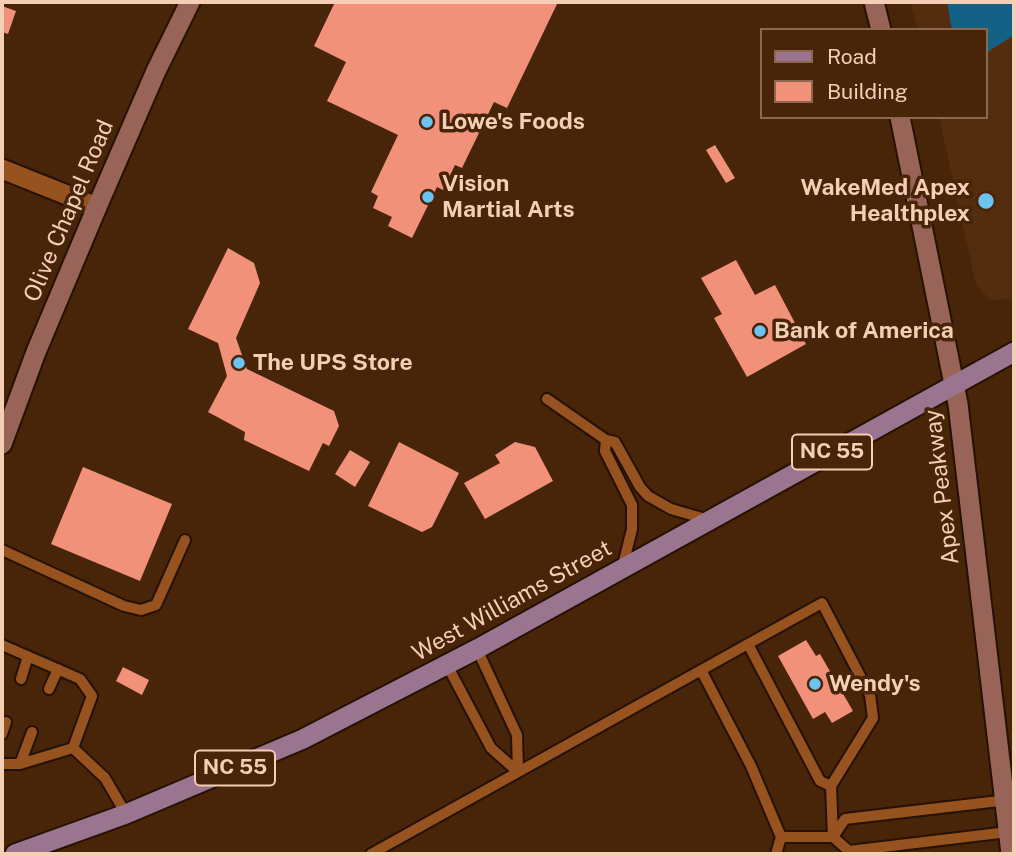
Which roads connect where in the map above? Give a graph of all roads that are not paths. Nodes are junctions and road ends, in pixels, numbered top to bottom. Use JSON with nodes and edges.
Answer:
{"nodes":[{"id":1,"x":191,"y":2,"type":"edge"},
{"id":2,"x":874,"y":2,"type":"edge"},
{"id":3,"x":880,"y":28,"type":"edge"},
{"id":4,"x":901,"y":119,"type":"edge"},
{"id":5,"x":2,"y":169,"type":"edge"},
{"id":6,"x":97,"y":207,"type":"junction"},
{"id":7,"x":1014,"y":352,"type":"edge"},
{"id":8,"x":954,"y":384,"type":"junction"},
{"id":9,"x":547,"y":399,"type":"dead end"},
{"id":10,"x":606,"y":440,"type":"junction"},
{"id":11,"x":2,"y":444,"type":"edge"},
{"id":12,"x":710,"y":520,"type":"junction"},
{"id":13,"x":185,"y":540,"type":"dead end"},
{"id":14,"x":2,"y":550,"type":"edge"},
{"id":15,"x":622,"y":569,"type":"junction"},
{"id":16,"x":748,"y":644,"type":"junction"},
{"id":17,"x":2,"y":645,"type":"edge"},
{"id":18,"x":477,"y":649,"type":"junction"},
{"id":19,"x":28,"y":656,"type":"junction"},
{"id":20,"x":447,"y":665,"type":"junction"},
{"id":21,"x":58,"y":669,"type":"junction"},
{"id":22,"x":701,"y":670,"type":"junction"},
{"id":23,"x":21,"y":679,"type":"dead end"},
{"id":24,"x":49,"y":689,"type":"dead end"},
{"id":25,"x":6,"y":722,"type":"dead end"},
{"id":26,"x":32,"y":732,"type":"dead end"},
{"id":27,"x":2,"y":734,"type":"edge"},
{"id":28,"x":73,"y":748,"type":"junction"},
{"id":29,"x":2,"y":764,"type":"edge"},
{"id":30,"x":20,"y":764,"type":"junction"},
{"id":31,"x":518,"y":772,"type":"junction"},
{"id":32,"x":831,"y":786,"type":"junction"},
{"id":33,"x":1009,"y":800,"type":"edge"},
{"id":34,"x":126,"y":814,"type":"junction"},
{"id":35,"x":1008,"y":832,"type":"junction"},
{"id":36,"x":833,"y":836,"type":"junction"},
{"id":37,"x":781,"y":837,"type":"junction"},
{"id":38,"x":897,"y":850,"type":"edge"},
{"id":39,"x":15,"y":854,"type":"edge"},
{"id":40,"x":371,"y":854,"type":"edge"},
{"id":41,"x":776,"y":854,"type":"edge"},
{"id":42,"x":1011,"y":854,"type":"edge"}],
"edges":[{"from":1,"to":6,"type":"main road","name":"Olive Chapel Road"},
{"from":2,"to":3,"type":"main road"},
{"from":4,"to":8,"type":"main road","name":"Apex Peakway"},
{"from":5,"to":6,"type":"street"},
{"from":6,"to":11,"type":"main road","name":"Olive Chapel Road"},
{"from":7,"to":8,"type":"main road","name":"West Williams Street","number":"NC 55"},
{"from":8,"to":12,"type":"main road","name":"West Williams Street","number":"NC 55"},
{"from":8,"to":33,"type":"main road","name":"Apex Peakway"},
{"from":9,"to":10,"type":"lane"},
{"from":10,"to":12,"type":"lane"},
{"from":10,"to":15,"type":"lane"},
{"from":12,"to":15,"type":"main road","name":"West Williams Street","number":"NC 55"},
{"from":13,"to":14,"type":"lane"},
{"from":15,"to":18,"type":"main road","name":"West Williams Street","number":"NC 55"},
{"from":16,"to":22,"type":"lane"},
{"from":16,"to":32,"type":"lane"},
{"from":16,"to":32,"type":"lane"},
{"from":17,"to":19,"type":"lane"},
{"from":18,"to":20,"type":"main road","name":"West Williams Street","number":"NC 55"},
{"from":18,"to":31,"type":"lane"},
{"from":19,"to":21,"type":"lane"},
{"from":19,"to":23,"type":"lane"},
{"from":20,"to":31,"type":"lane"},
{"from":20,"to":34,"type":"main road","name":"West Williams Street","number":"NC 55"},
{"from":21,"to":24,"type":"lane"},
{"from":21,"to":28,"type":"lane"},
{"from":22,"to":31,"type":"lane"},
{"from":22,"to":37,"type":"lane"},
{"from":25,"to":27,"type":"lane"},
{"from":26,"to":30,"type":"lane"},
{"from":28,"to":30,"type":"lane"},
{"from":28,"to":34,"type":"lane"},
{"from":29,"to":30,"type":"lane"},
{"from":31,"to":40,"type":"lane"},
{"from":32,"to":36,"type":"lane"},
{"from":33,"to":35,"type":"main road","name":"Apex Peakway"},
{"from":33,"to":36,"type":"lane"},
{"from":34,"to":39,"type":"main road","name":"West Williams Street","number":"NC 55"},
{"from":35,"to":38,"type":"lane"},
{"from":35,"to":42,"type":"main road","name":"Apex Peakway"},
{"from":36,"to":37,"type":"lane"},
{"from":36,"to":38,"type":"lane"},
{"from":37,"to":41,"type":"lane"}]}
